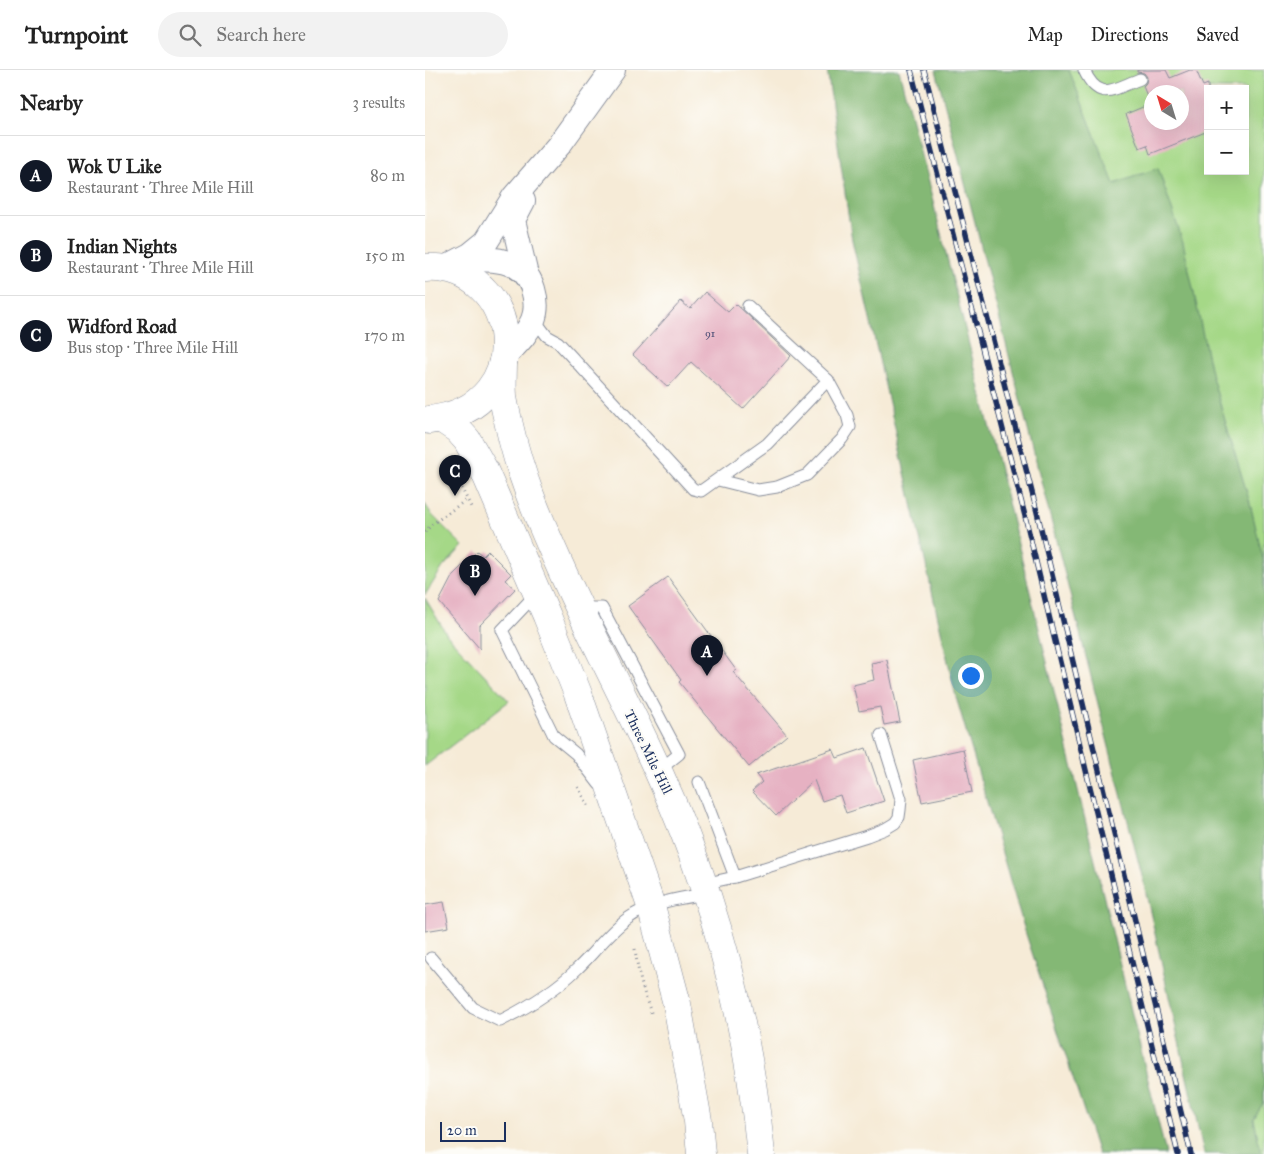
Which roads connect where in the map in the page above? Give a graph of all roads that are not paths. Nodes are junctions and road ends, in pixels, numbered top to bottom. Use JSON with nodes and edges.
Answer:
{"nodes":[{"id":1,"x":613,"y":70,"type":"edge"},
{"id":2,"x":1084,"y":70,"type":"edge"},
{"id":3,"x":1140,"y":79,"type":"dead end"},
{"id":4,"x":543,"y":164,"type":"junction"},
{"id":5,"x":443,"y":266,"type":"edge"},
{"id":6,"x":527,"y":275,"type":"junction"},
{"id":7,"x":748,"y":306,"type":"dead end"},
{"id":8,"x":534,"y":319,"type":"junction"},
{"id":9,"x":504,"y":359,"type":"junction"},
{"id":10,"x":828,"y":380,"type":"junction"},
{"id":11,"x":434,"y":419,"type":"edge"},
{"id":12,"x":719,"y":480,"type":"junction"},
{"id":13,"x":537,"y":593,"type":"junction"},
{"id":14,"x":881,"y":734,"type":"dead end"},
{"id":15,"x":699,"y":782,"type":"dead end"},
{"id":16,"x":605,"y":811,"type":"junction"},
{"id":17,"x":735,"y":877,"type":"junction"},
{"id":18,"x":705,"y":889,"type":"junction"},
{"id":19,"x":640,"y":912,"type":"junction"},
{"id":20,"x":431,"y":958,"type":"dead end"},
{"id":21,"x":701,"y":1154,"type":"edge"},
{"id":22,"x":761,"y":1154,"type":"edge"}],
"edges":[{"from":1,"to":4,"type":"street"},
{"from":2,"to":3,"type":"lane"},
{"from":4,"to":5,"type":"street"},
{"from":4,"to":6,"type":"street"},
{"from":5,"to":6,"type":"street"},
{"from":5,"to":9,"type":"highway","name":"Three Mile Hill"},
{"from":6,"to":8,"type":"street"},
{"from":7,"to":10,"type":"lane"},
{"from":8,"to":9,"type":"street"},
{"from":8,"to":12,"type":"lane"},
{"from":9,"to":11,"type":"highway"},
{"from":9,"to":18,"type":"highway","name":"Three Mile Hill"},
{"from":10,"to":12,"type":"lane"},
{"from":10,"to":12,"type":"lane"},
{"from":11,"to":13,"type":"highway"},
{"from":13,"to":16,"type":"highway"},
{"from":13,"to":16,"type":"lane"},
{"from":14,"to":17,"type":"lane"},
{"from":15,"to":17,"type":"lane"},
{"from":16,"to":19,"type":"highway"},
{"from":17,"to":18,"type":"lane"},
{"from":18,"to":19,"type":"lane"},
{"from":18,"to":22,"type":"highway","name":"Three Mile Hill"},
{"from":19,"to":20,"type":"lane"},
{"from":19,"to":21,"type":"highway"}]}
